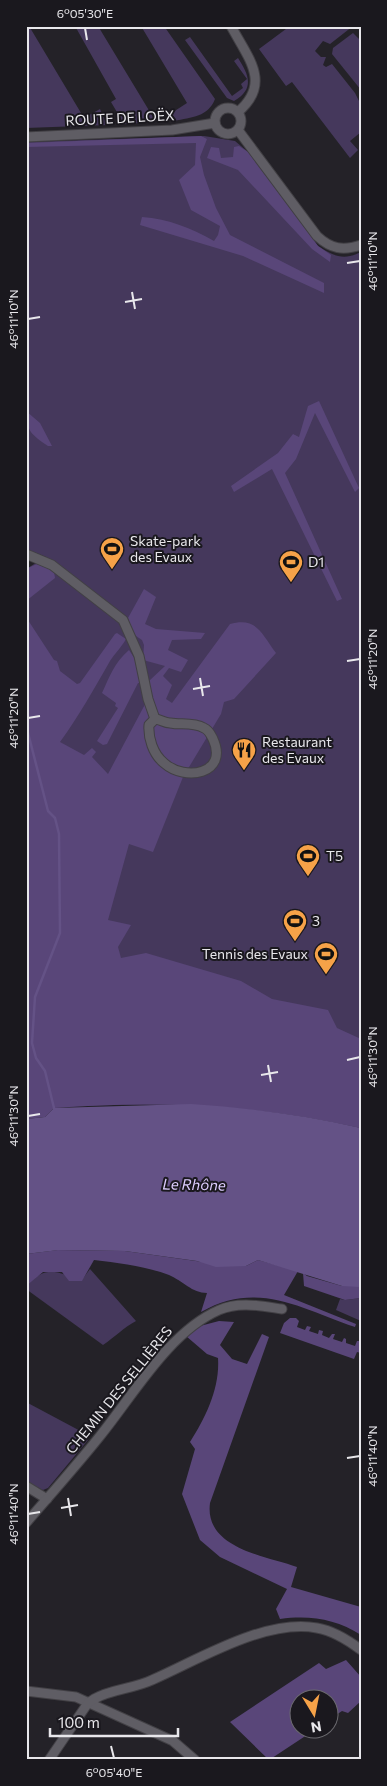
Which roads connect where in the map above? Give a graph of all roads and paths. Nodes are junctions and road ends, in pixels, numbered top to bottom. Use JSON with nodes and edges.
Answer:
{"nodes":[{"id":1,"x":231,"y":26,"type":"edge"},
{"id":2,"x":238,"y":112,"type":"junction"},
{"id":3,"x":215,"y":123,"type":"junction"},
{"id":4,"x":238,"y":130,"type":"junction"},
{"id":5,"x":26,"y":137,"type":"edge"},
{"id":6,"x":361,"y":245,"type":"edge"},
{"id":7,"x":26,"y":554,"type":"edge"},
{"id":8,"x":155,"y":719,"type":"junction"},
{"id":9,"x":282,"y":1309,"type":"dead end"},
{"id":10,"x":26,"y":1486,"type":"edge"},
{"id":11,"x":47,"y":1499,"type":"junction"},
{"id":12,"x":26,"y":1523,"type":"edge"},
{"id":13,"x":361,"y":1650,"type":"edge"},
{"id":14,"x":26,"y":1691,"type":"edge"},
{"id":15,"x":88,"y":1703,"type":"junction"},
{"id":16,"x":49,"y":1760,"type":"edge"},
{"id":17,"x":195,"y":1760,"type":"edge"}],
"edges":[{"from":1,"to":2,"type":"street"},
{"from":2,"to":3,"type":"street"},
{"from":2,"to":4,"type":"street"},
{"from":3,"to":4,"type":"street"},
{"from":3,"to":5,"type":"street","name":"ROUTE DE LOËX"},
{"from":4,"to":6,"type":"street"},
{"from":7,"to":8,"type":"street"},
{"from":8,"to":8,"type":"street"},
{"from":9,"to":11,"type":"street","name":"CHEMIN DES SELLIÈRES"},
{"from":10,"to":11,"type":"street"},
{"from":11,"to":12,"type":"street","name":"CHEMIN DES SELLIÈRES"},
{"from":13,"to":15,"type":"street"},
{"from":14,"to":15,"type":"street"},
{"from":15,"to":16,"type":"street"},
{"from":15,"to":17,"type":"street"}]}
